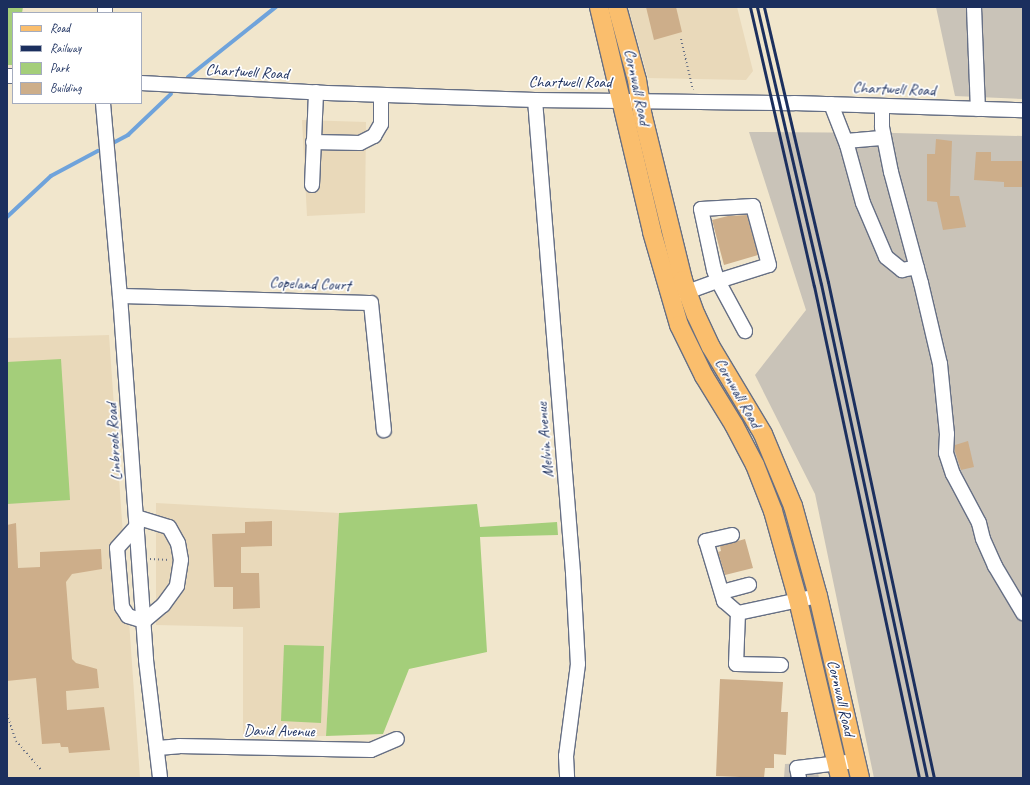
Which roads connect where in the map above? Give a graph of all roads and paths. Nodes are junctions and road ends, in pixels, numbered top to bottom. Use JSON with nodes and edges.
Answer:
{"nodes":[{"id":1,"x":599,"y":7,"type":"edge"},
{"id":2,"x":617,"y":7,"type":"edge"},
{"id":3,"x":974,"y":7,"type":"edge"},
{"id":4,"x":681,"y":39,"type":"dead end"},
{"id":5,"x":142,"y":83,"type":"edge"},
{"id":6,"x":316,"y":92,"type":"junction"},
{"id":7,"x":381,"y":95,"type":"junction"},
{"id":8,"x":534,"y":100,"type":"junction"},
{"id":9,"x":622,"y":100,"type":"junction"},
{"id":10,"x":640,"y":100,"type":"junction"},
{"id":11,"x":696,"y":103,"type":"junction"},
{"id":12,"x":103,"y":104,"type":"edge"},
{"id":13,"x":831,"y":104,"type":"junction"},
{"id":14,"x":882,"y":106,"type":"junction"},
{"id":15,"x":978,"y":109,"type":"junction"},
{"id":16,"x":1023,"y":110,"type":"edge"},
{"id":17,"x":884,"y":138,"type":"junction"},
{"id":18,"x":846,"y":141,"type":"junction"},
{"id":19,"x":313,"y":142,"type":"junction"},
{"id":20,"x":312,"y":185,"type":"dead end"},
{"id":21,"x":917,"y":267,"type":"junction"},
{"id":22,"x":718,"y":281,"type":"junction"},
{"id":23,"x":688,"y":292,"type":"junction"},
{"id":24,"x":120,"y":296,"type":"junction"},
{"id":25,"x":670,"y":297,"type":"junction"},
{"id":26,"x":745,"y":331,"type":"dead end"},
{"id":27,"x":384,"y":430,"type":"dead end"},
{"id":28,"x":136,"y":522,"type":"junction"},
{"id":29,"x":732,"y":535,"type":"dead end"},
{"id":30,"x":139,"y":559,"type":"junction"},
{"id":31,"x":181,"y":560,"type":"junction"},
{"id":32,"x":749,"y":585,"type":"dead end"},
{"id":33,"x":722,"y":592,"type":"junction"},
{"id":34,"x":818,"y":596,"type":"junction"},
{"id":35,"x":798,"y":600,"type":"junction"},
{"id":36,"x":738,"y":613,"type":"junction"},
{"id":37,"x":1023,"y":613,"type":"edge"},
{"id":38,"x":144,"y":621,"type":"junction"},
{"id":39,"x":781,"y":665,"type":"dead end"},
{"id":40,"x":7,"y":714,"type":"edge"},
{"id":41,"x":397,"y":739,"type":"dead end"},
{"id":42,"x":158,"y":748,"type":"junction"},
{"id":43,"x":856,"y":761,"type":"junction"},
{"id":44,"x":832,"y":769,"type":"edge"},
{"id":45,"x":41,"y":770,"type":"dead end"},
{"id":46,"x":160,"y":778,"type":"edge"},
{"id":47,"x":567,"y":778,"type":"edge"},
{"id":48,"x":799,"y":778,"type":"edge"},
{"id":49,"x":860,"y":778,"type":"edge"}],
"edges":[{"from":1,"to":9,"type":"main road","name":"Cornwall Road"},
{"from":2,"to":10,"type":"main road","name":"Cornwall Road"},
{"from":3,"to":15,"type":"street"},
{"from":4,"to":11,"type":"path"},
{"from":5,"to":6,"type":"street","name":"Chartwell Road"},
{"from":6,"to":7,"type":"street","name":"Chartwell Road"},
{"from":6,"to":19,"type":"street"},
{"from":7,"to":8,"type":"street","name":"Chartwell Road"},
{"from":7,"to":19,"type":"street"},
{"from":8,"to":9,"type":"street","name":"Chartwell Road"},
{"from":8,"to":47,"type":"street","name":"Melvin Avenue"},
{"from":9,"to":10,"type":"street","name":"Chartwell Road"},
{"from":9,"to":25,"type":"main road","name":"Cornwall Road"},
{"from":10,"to":11,"type":"street","name":"Chartwell Road"},
{"from":10,"to":23,"type":"main road","name":"Cornwall Road"},
{"from":11,"to":13,"type":"street","name":"Chartwell Road"},
{"from":12,"to":24,"type":"street","name":"Linbrook Road"},
{"from":13,"to":14,"type":"street","name":"Chartwell Road"},
{"from":13,"to":18,"type":"street"},
{"from":14,"to":15,"type":"street","name":"Chartwell Road"},
{"from":14,"to":17,"type":"street"},
{"from":15,"to":16,"type":"street","name":"Chartwell Road"},
{"from":17,"to":18,"type":"street"},
{"from":17,"to":21,"type":"street"},
{"from":18,"to":21,"type":"street"},
{"from":19,"to":20,"type":"street"},
{"from":21,"to":37,"type":"street"},
{"from":22,"to":22,"type":"street"},
{"from":22,"to":23,"type":"street"},
{"from":22,"to":26,"type":"street"},
{"from":23,"to":25,"type":"street"},
{"from":23,"to":34,"type":"main road","name":"Cornwall Road"},
{"from":24,"to":27,"type":"street","name":"Copeland Court"},
{"from":24,"to":28,"type":"street","name":"Linbrook Road"},
{"from":25,"to":35,"type":"main road","name":"Cornwall Road"},
{"from":28,"to":30,"type":"street","name":"Linbrook Road"},
{"from":28,"to":31,"type":"street"},
{"from":28,"to":38,"type":"street"},
{"from":29,"to":33,"type":"street"},
{"from":30,"to":31,"type":"path"},
{"from":30,"to":38,"type":"street","name":"Linbrook Road"},
{"from":31,"to":38,"type":"street"},
{"from":32,"to":33,"type":"street"},
{"from":33,"to":36,"type":"street"},
{"from":34,"to":35,"type":"street"},
{"from":34,"to":43,"type":"main road","name":"Cornwall Road"},
{"from":35,"to":36,"type":"street"},
{"from":35,"to":44,"type":"main road","name":"Cornwall Road"},
{"from":36,"to":39,"type":"street"},
{"from":38,"to":42,"type":"street","name":"Linbrook Road"},
{"from":40,"to":45,"type":"path"},
{"from":41,"to":42,"type":"street","name":"David Avenue"},
{"from":42,"to":46,"type":"street","name":"Linbrook Road"},
{"from":43,"to":44,"type":"street"},
{"from":43,"to":49,"type":"main road","name":"Cornwall Road"},
{"from":44,"to":48,"type":"street"}]}
